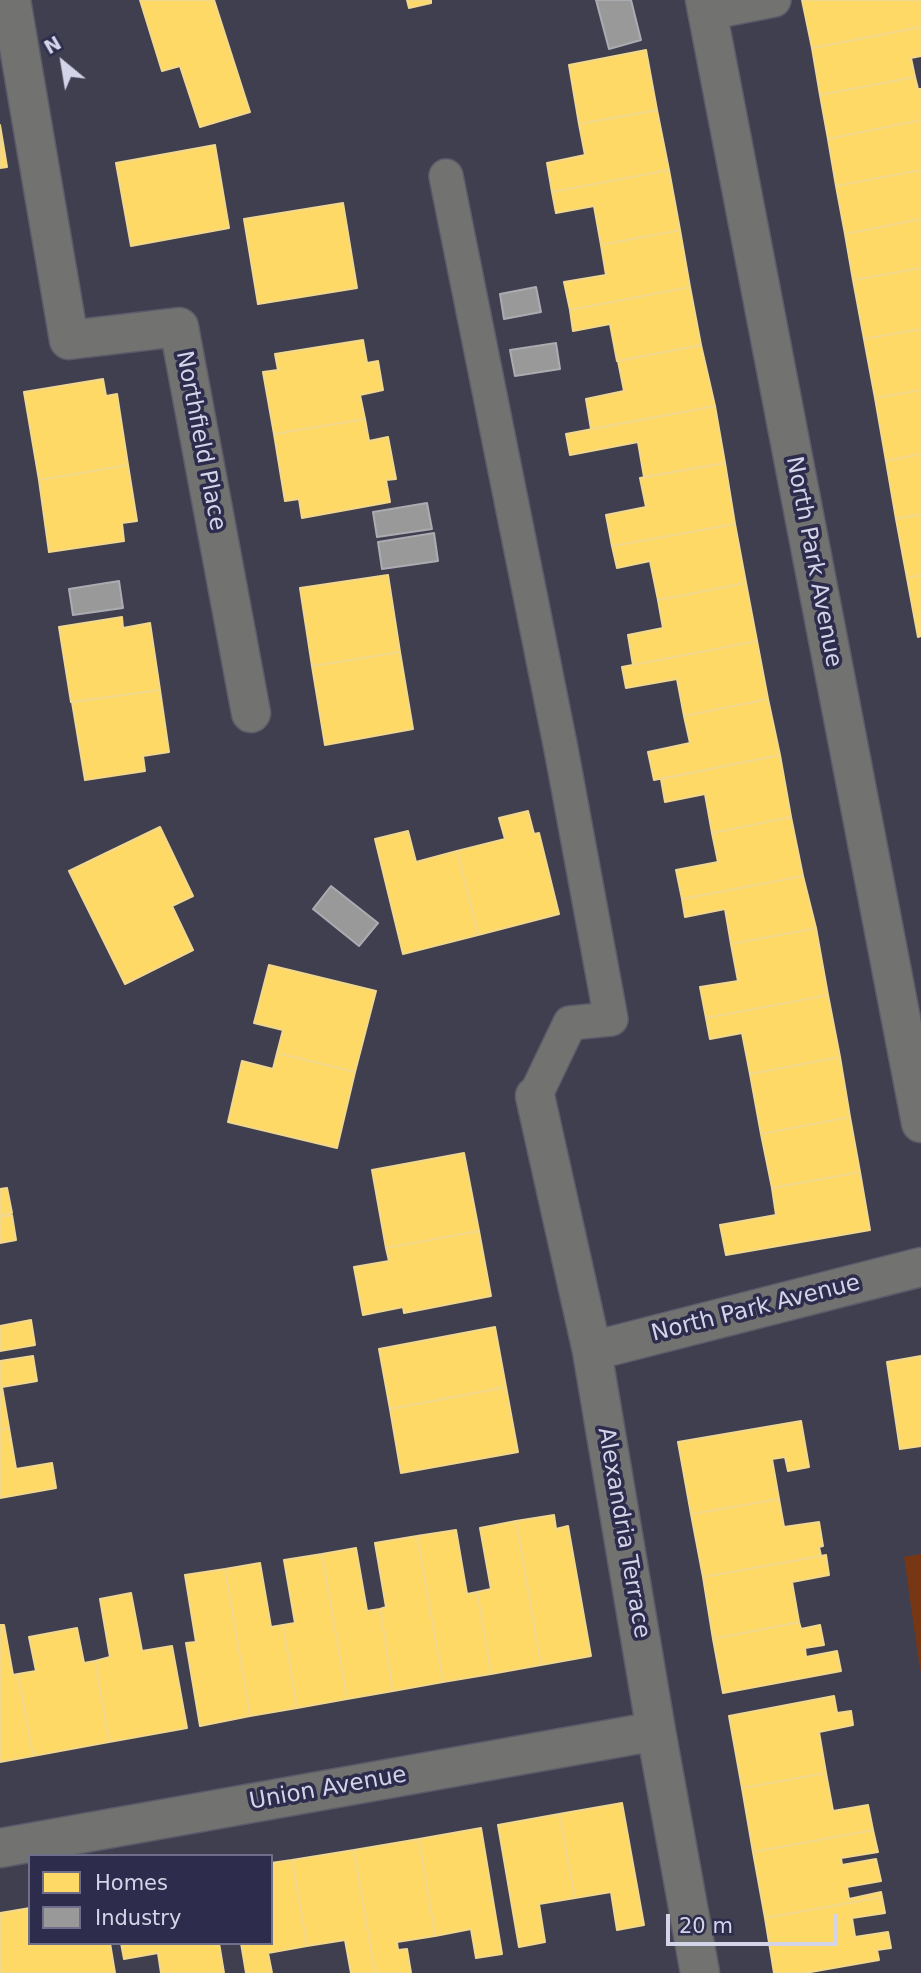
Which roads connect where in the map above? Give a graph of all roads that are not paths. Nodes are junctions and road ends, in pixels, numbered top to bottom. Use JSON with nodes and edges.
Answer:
{"nodes":[{"id":1,"x":11,"y":0,"type":"edge"},
{"id":2,"x":774,"y":0,"type":"edge"},
{"id":3,"x":707,"y":6,"type":"edge"},
{"id":4,"x":446,"y":176,"type":"dead end"},
{"id":5,"x":251,"y":713,"type":"dead end"},
{"id":6,"x":535,"y":1096,"type":"joint"},
{"id":7,"x":921,"y":1123,"type":"edge"},
{"id":8,"x":921,"y":1267,"type":"edge"},
{"id":9,"x":592,"y":1350,"type":"junction"},
{"id":10,"x":656,"y":1731,"type":"junction"},
{"id":11,"x":0,"y":1848,"type":"edge"},
{"id":12,"x":701,"y":1973,"type":"edge"}],
"edges":[{"from":1,"to":5,"type":"street","name":"Northfield Place"},
{"from":2,"to":3,"type":"lane"},
{"from":3,"to":7,"type":"street","name":"North Park Avenue"},
{"from":4,"to":6,"type":"lane"},
{"from":6,"to":9,"type":"street","name":"Alexandria Terrace"},
{"from":8,"to":9,"type":"street","name":"North Park Avenue"},
{"from":9,"to":10,"type":"street","name":"Alexandria Terrace"},
{"from":10,"to":11,"type":"street","name":"Union Avenue"},
{"from":10,"to":12,"type":"street","name":"Alexandria Terrace"}]}
